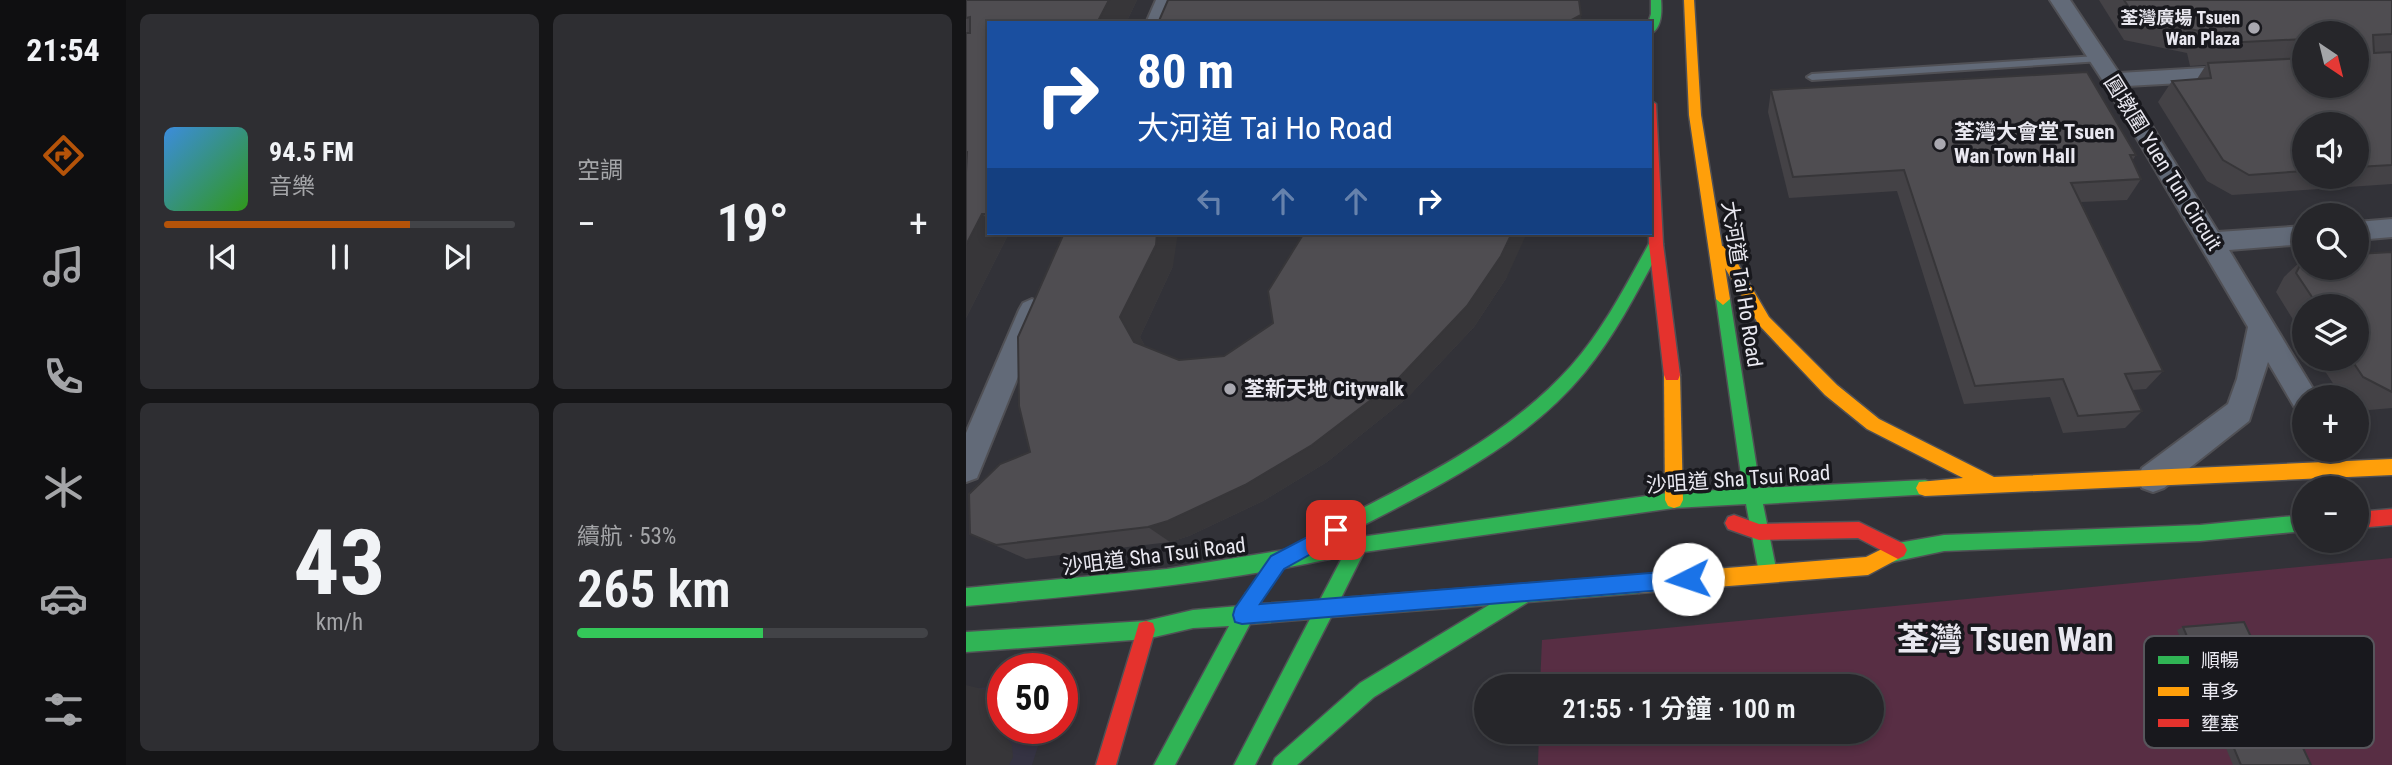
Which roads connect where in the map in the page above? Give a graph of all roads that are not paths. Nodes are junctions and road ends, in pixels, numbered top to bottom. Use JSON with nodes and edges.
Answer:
{"nodes":[{"id":1,"x":1166,"y":0,"type":"edge"},
{"id":2,"x":1656,"y":0,"type":"edge"},
{"id":3,"x":1689,"y":0,"type":"edge"},
{"id":4,"x":2060,"y":0,"type":"edge"},
{"id":5,"x":1157,"y":21,"type":"edge"},
{"id":6,"x":1652,"y":26,"type":"edge"},
{"id":7,"x":2097,"y":59,"type":"junction"},
{"id":8,"x":2292,"y":70,"type":"edge"},
{"id":9,"x":1812,"y":77,"type":"dead end"},
{"id":10,"x":2113,"y":80,"type":"junction"},
{"id":11,"x":1652,"y":151,"type":"edge"},
{"id":12,"x":2392,"y":228,"type":"edge"},
{"id":13,"x":2369,"y":229,"type":"edge"},
{"id":14,"x":1712,"y":231,"type":"junction"},
{"id":15,"x":2292,"y":235,"type":"edge"},
{"id":16,"x":2212,"y":242,"type":"junction"},
{"id":17,"x":1656,"y":244,"type":"junction"},
{"id":18,"x":1044,"y":282,"type":"edge"},
{"id":19,"x":2262,"y":327,"type":"junction"},
{"id":20,"x":2297,"y":385,"type":"edge"},
{"id":21,"x":2320,"y":462,"type":"edge"},
{"id":22,"x":2356,"y":462,"type":"edge"},
{"id":23,"x":2392,"y":467,"type":"edge"},
{"id":24,"x":966,"y":468,"type":"edge"},
{"id":25,"x":2153,"y":478,"type":"junction"},
{"id":26,"x":1993,"y":485,"type":"junction"},
{"id":27,"x":1752,"y":498,"type":"junction"},
{"id":28,"x":1674,"y":500,"type":"junction"},
{"id":29,"x":2392,"y":517,"type":"edge"},
{"id":30,"x":2369,"y":519,"type":"edge"},
{"id":31,"x":2292,"y":524,"type":"edge"},
{"id":32,"x":1759,"y":532,"type":"junction"},
{"id":33,"x":1359,"y":544,"type":"junction"},
{"id":34,"x":1898,"y":550,"type":"junction"},
{"id":35,"x":1277,"y":562,"type":"junction"},
{"id":36,"x":1768,"y":573,"type":"junction"},
{"id":37,"x":1530,"y":590,"type":"junction"},
{"id":38,"x":966,"y":597,"type":"edge"},
{"id":39,"x":1324,"y":608,"type":"junction"},
{"id":40,"x":1242,"y":615,"type":"junction"},
{"id":41,"x":1146,"y":630,"type":"junction"},
{"id":42,"x":966,"y":642,"type":"edge"},
{"id":43,"x":1106,"y":765,"type":"edge"},
{"id":44,"x":1164,"y":765,"type":"edge"},
{"id":45,"x":1244,"y":765,"type":"edge"},
{"id":46,"x":1282,"y":765,"type":"edge"}],
"edges":[{"from":1,"to":5,"type":"street"},
{"from":2,"to":6,"type":"main road"},
{"from":3,"to":14,"type":"main road","name":"大河道 Tai Ho Road"},
{"from":4,"to":7,"type":"street","name":"圓墩圍 Yuen Tun Circuit"},
{"from":7,"to":9,"type":"lane"},
{"from":7,"to":10,"type":"street","name":"圓墩圍 Yuen Tun Circuit"},
{"from":8,"to":10,"type":"street"},
{"from":10,"to":16,"type":"street","name":"圓墩圍 Yuen Tun Circuit"},
{"from":11,"to":17,"type":"main road"},
{"from":12,"to":13,"type":"street"},
{"from":14,"to":26,"type":"main road"},
{"from":14,"to":27,"type":"main road","name":"大河道 Tai Ho Road"},
{"from":15,"to":16,"type":"street"},
{"from":16,"to":19,"type":"street","name":"圓墩圍 Yuen Tun Circuit"},
{"from":17,"to":28,"type":"main road"},
{"from":17,"to":35,"type":"main road"},
{"from":18,"to":24,"type":"street"},
{"from":19,"to":20,"type":"street","name":"圓墩圍 Yuen Tun Circuit"},
{"from":19,"to":25,"type":"street"},
{"from":21,"to":25,"type":"main road","name":"沙咀道 Sha Tsui Road"},
{"from":22,"to":23,"type":"main road","name":"沙咀道 Sha Tsui Road"},
{"from":25,"to":26,"type":"main road","name":"沙咀道 Sha Tsui Road"},
{"from":26,"to":27,"type":"main road","name":"沙咀道 Sha Tsui Road"},
{"from":27,"to":28,"type":"main road","name":"沙咀道 Sha Tsui Road"},
{"from":27,"to":32,"type":"main road","name":"大河道 Tai Ho Road"},
{"from":28,"to":32,"type":"main road"},
{"from":28,"to":33,"type":"main road","name":"沙咀道 Sha Tsui Road"},
{"from":29,"to":30,"type":"main road"},
{"from":31,"to":34,"type":"main road"},
{"from":32,"to":34,"type":"main road"},
{"from":32,"to":36,"type":"main road","name":"大河道 Tai Ho Road"},
{"from":33,"to":35,"type":"main road","name":"沙咀道 Sha Tsui Road"},
{"from":33,"to":39,"type":"main road"},
{"from":34,"to":36,"type":"main road"},
{"from":35,"to":38,"type":"main road","name":"沙咀道 Sha Tsui Road"},
{"from":35,"to":40,"type":"main road"},
{"from":36,"to":37,"type":"main road"},
{"from":37,"to":39,"type":"main road"},
{"from":37,"to":46,"type":"main road"},
{"from":39,"to":40,"type":"main road"},
{"from":39,"to":45,"type":"main road"},
{"from":40,"to":41,"type":"main road"},
{"from":40,"to":44,"type":"main road"},
{"from":41,"to":42,"type":"main road"},
{"from":41,"to":43,"type":"main road"}]}
